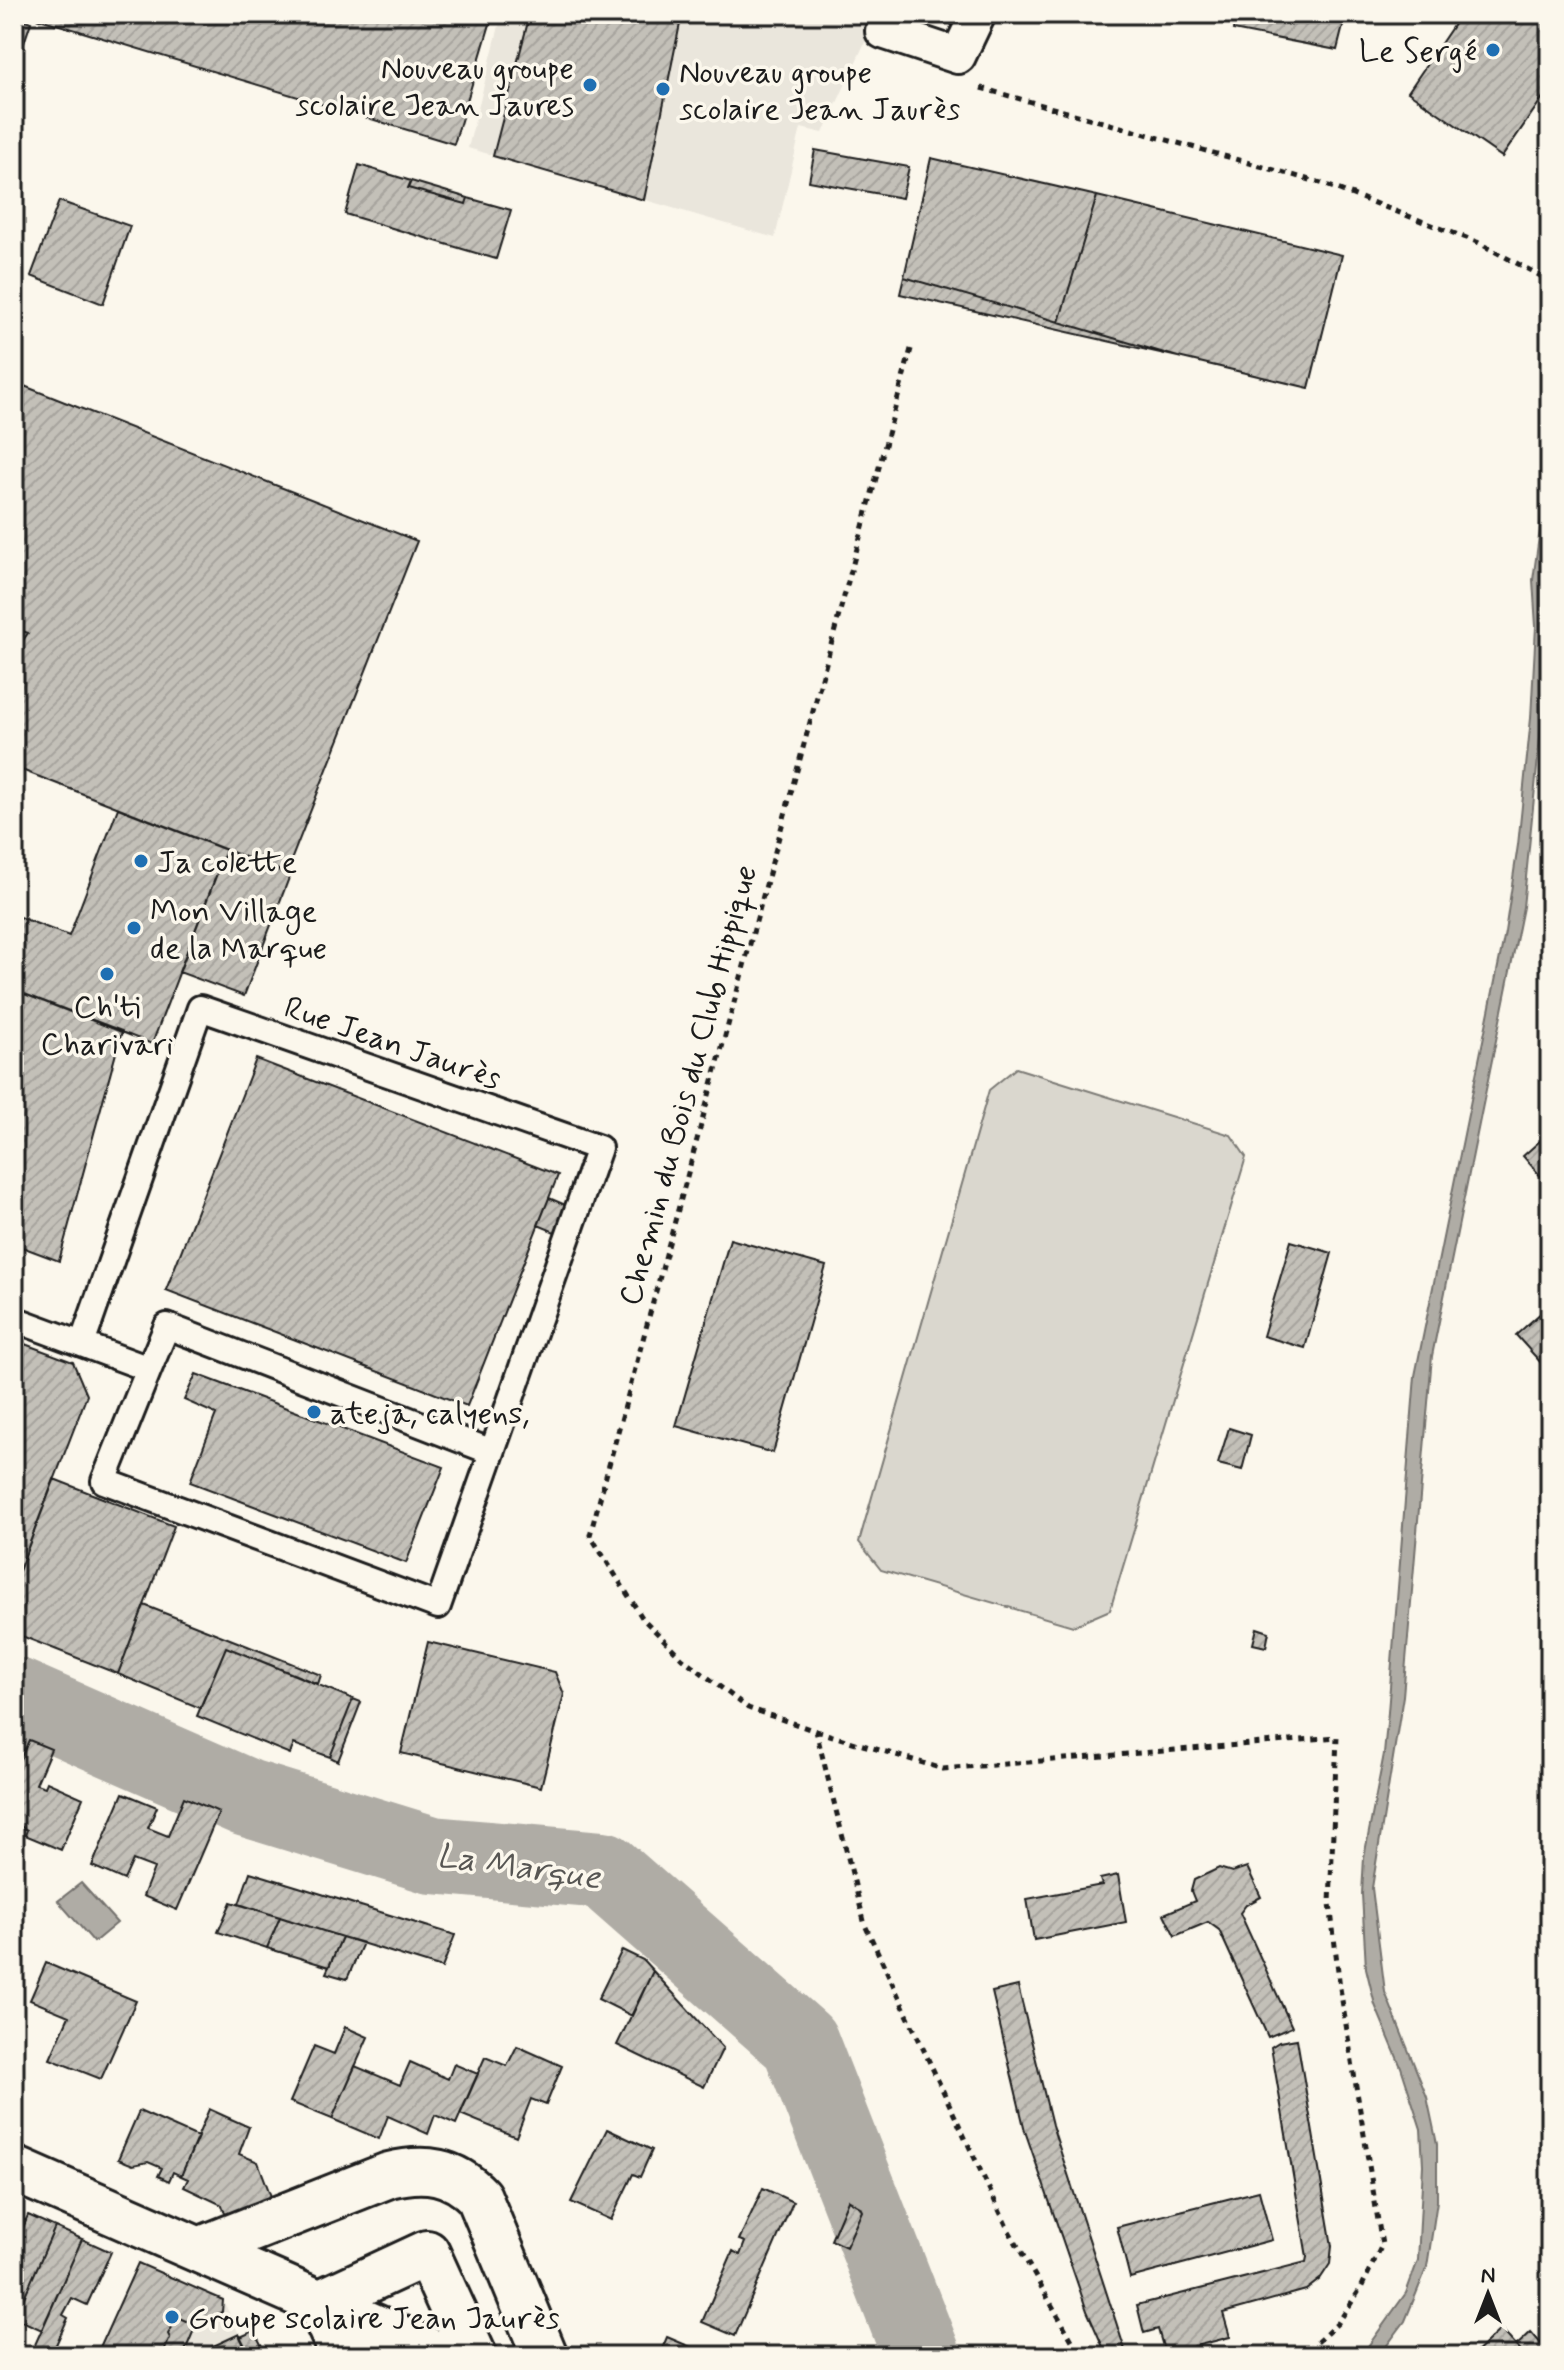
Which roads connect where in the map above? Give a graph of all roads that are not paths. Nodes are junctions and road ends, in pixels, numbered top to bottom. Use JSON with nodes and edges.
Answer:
{"nodes":[{"id":1,"x":891,"y":14,"type":"edge"},
{"id":2,"x":978,"y":14,"type":"edge"},
{"id":3,"x":14,"y":1319,"type":"edge"},
{"id":4,"x":82,"y":1344,"type":"junction"},
{"id":5,"x":149,"y":1369,"type":"junction"},
{"id":6,"x":492,"y":1452,"type":"junction"},
{"id":7,"x":14,"y":2169,"type":"edge"},
{"id":8,"x":199,"y":2250,"type":"junction"},
{"id":9,"x":319,"y":2303,"type":"junction"},
{"id":10,"x":343,"y":2356,"type":"edge"},
{"id":11,"x":441,"y":2356,"type":"edge"},
{"id":12,"x":474,"y":2356,"type":"edge"},
{"id":13,"x":545,"y":2356,"type":"edge"}],
"edges":[{"from":1,"to":2,"type":"street"},
{"from":3,"to":4,"type":"lane"},
{"from":4,"to":5,"type":"lane"},
{"from":4,"to":6,"type":"lane","name":"Rue Jean Jaurès"},
{"from":5,"to":6,"type":"lane","name":"Rue Jean Jaurès"},
{"from":5,"to":6,"type":"lane","name":"Rue Jean Jaurès"},
{"from":7,"to":8,"type":"street"},
{"from":8,"to":9,"type":"street"},
{"from":8,"to":13,"type":"street"},
{"from":9,"to":10,"type":"street"},
{"from":9,"to":11,"type":"street"},
{"from":9,"to":12,"type":"street"}]}
